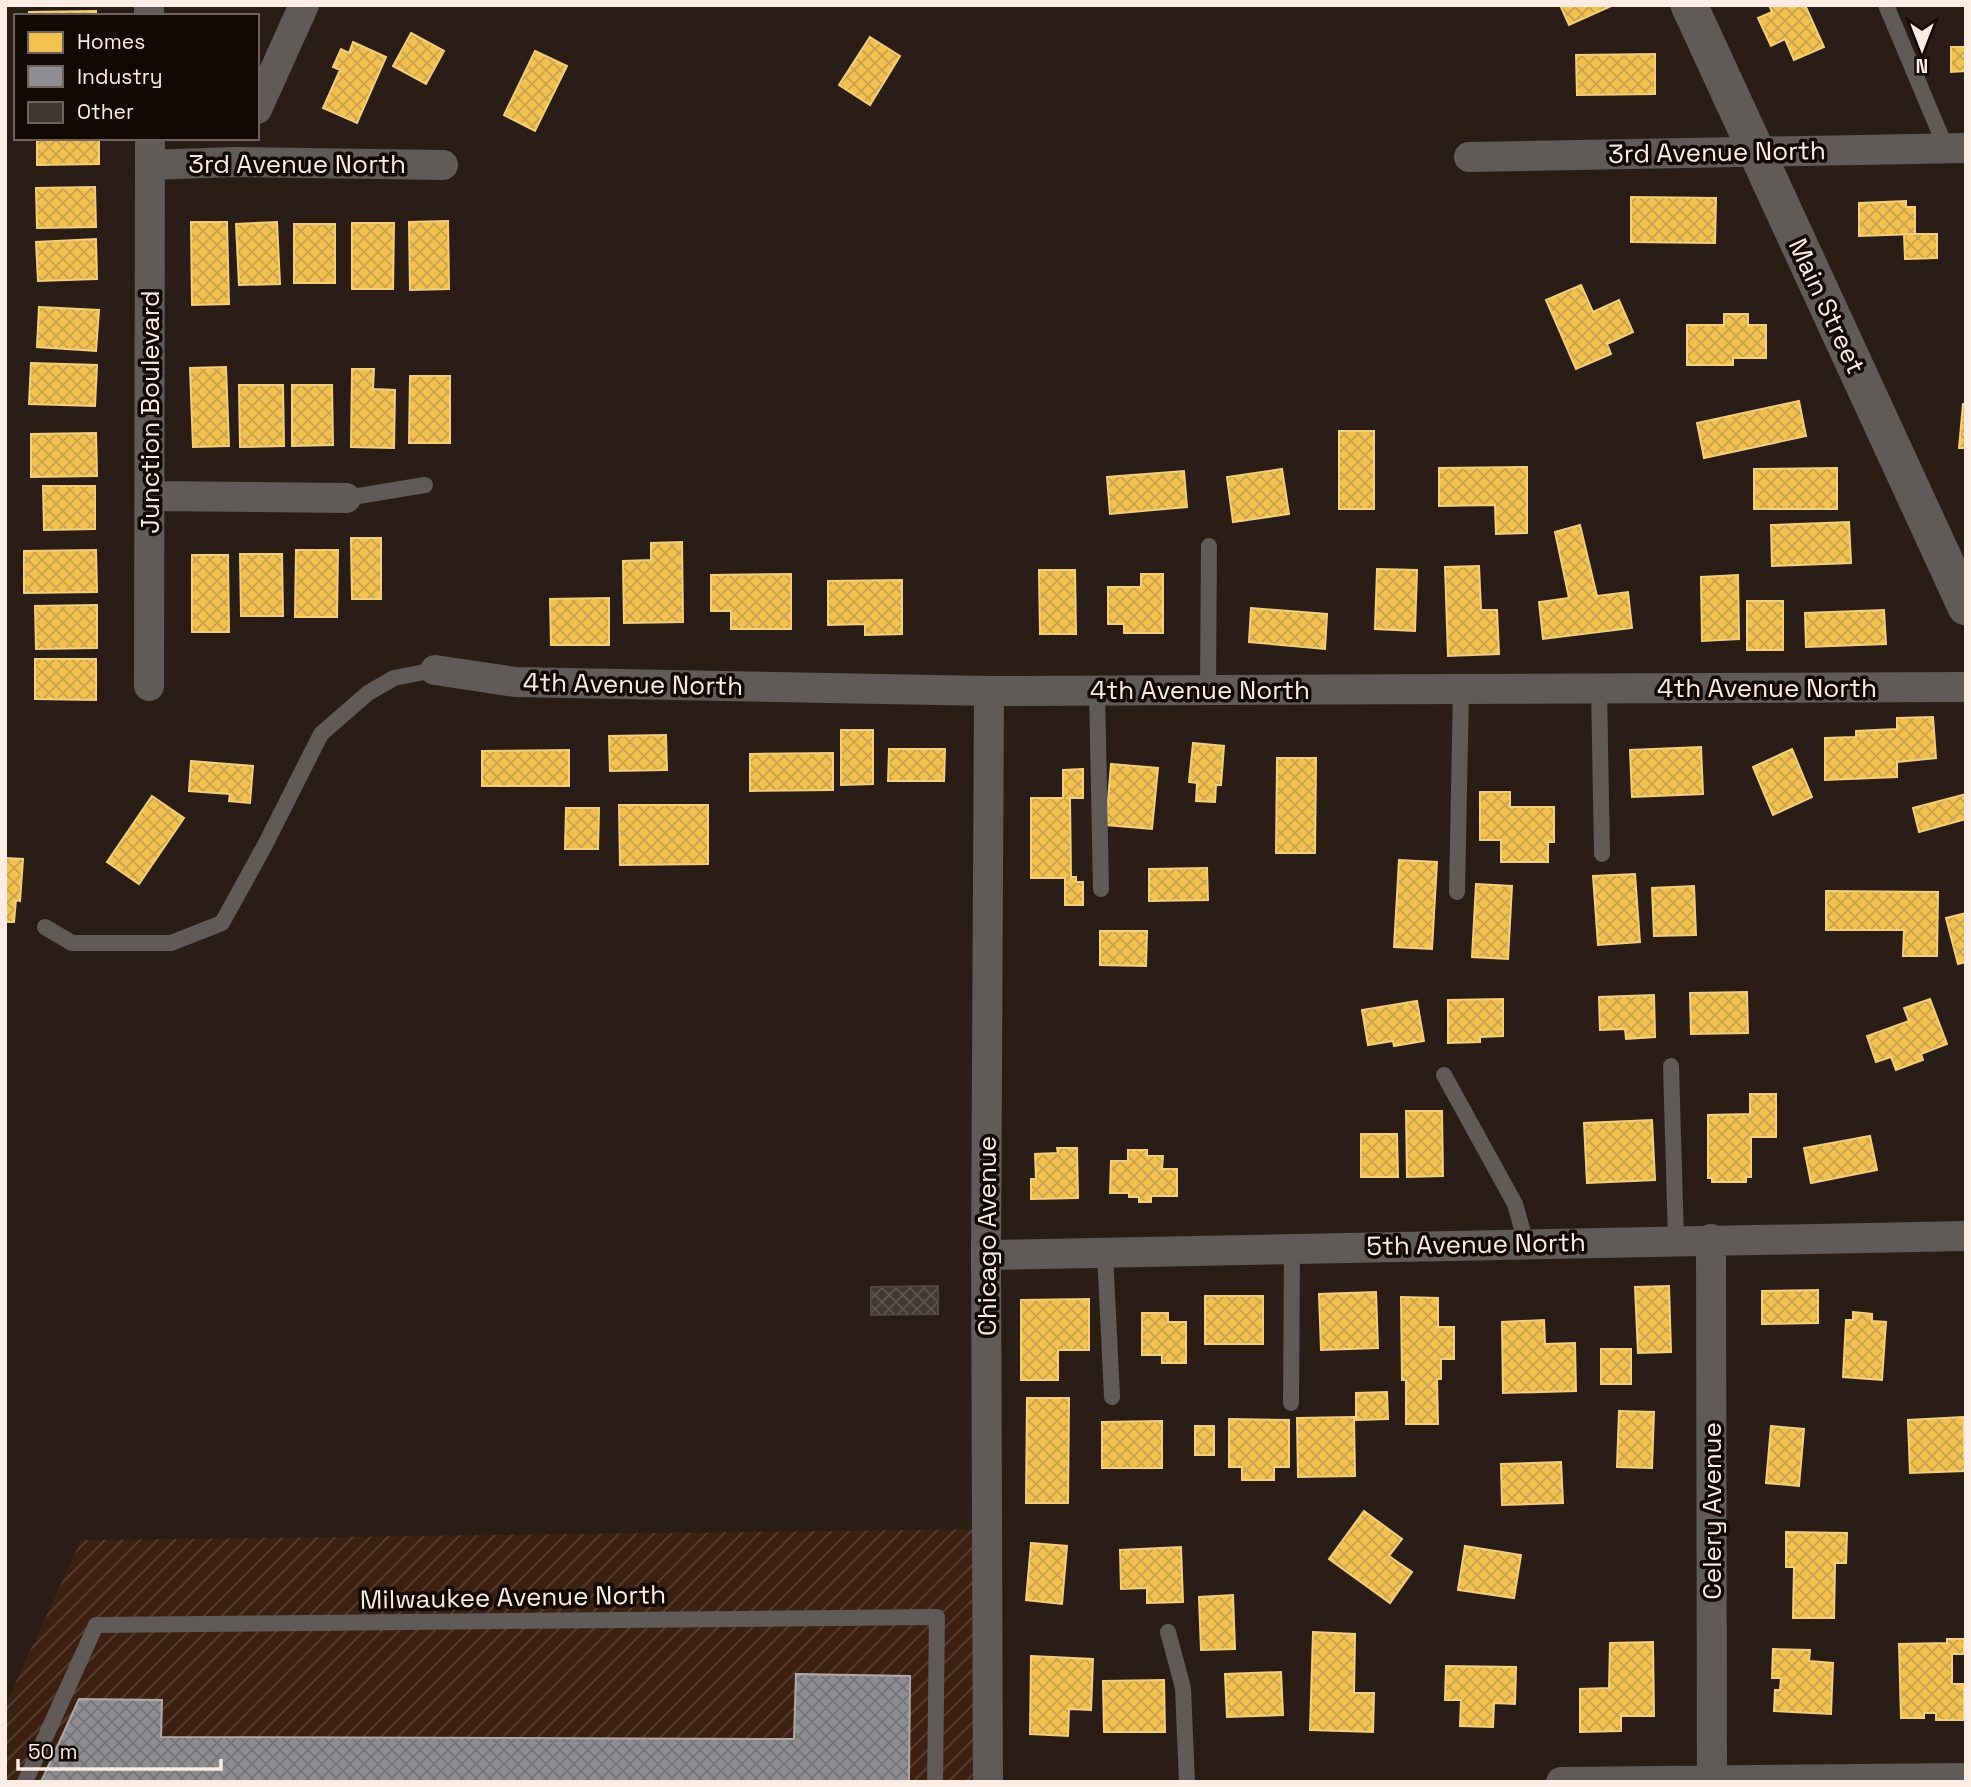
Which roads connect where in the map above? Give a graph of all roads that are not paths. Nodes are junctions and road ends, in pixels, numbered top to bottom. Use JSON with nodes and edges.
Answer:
{"nodes":[{"id":1,"x":304,"y":5,"type":"edge"},
{"id":2,"x":1689,"y":5,"type":"edge"},
{"id":3,"x":1886,"y":5,"type":"edge"},
{"id":4,"x":259,"y":105,"type":"edge"},
{"id":5,"x":1956,"y":148,"type":"edge"},
{"id":6,"x":239,"y":150,"type":"edge"},
{"id":7,"x":150,"y":151,"type":"edge"},
{"id":8,"x":1755,"y":151,"type":"junction"},
{"id":9,"x":1469,"y":157,"type":"dead end"},
{"id":10,"x":443,"y":165,"type":"dead end"},
{"id":11,"x":425,"y":485,"type":"dead end"},
{"id":12,"x":150,"y":496,"type":"junction"},
{"id":13,"x":346,"y":498,"type":"joint"},
{"id":14,"x":1209,"y":545,"type":"dead end"},
{"id":15,"x":1966,"y":607,"type":"edge"},
{"id":16,"x":435,"y":670,"type":"joint"},
{"id":17,"x":149,"y":686,"type":"dead end"},
{"id":18,"x":1966,"y":687,"type":"edge"},
{"id":19,"x":1599,"y":688,"type":"junction"},
{"id":20,"x":1461,"y":689,"type":"junction"},
{"id":21,"x":1209,"y":690,"type":"junction"},
{"id":22,"x":989,"y":691,"type":"junction"},
{"id":23,"x":1097,"y":691,"type":"junction"},
{"id":24,"x":1602,"y":854,"type":"dead end"},
{"id":25,"x":1101,"y":889,"type":"dead end"},
{"id":26,"x":1457,"y":892,"type":"dead end"},
{"id":27,"x":45,"y":927,"type":"dead end"},
{"id":28,"x":1671,"y":1066,"type":"dead end"},
{"id":29,"x":1444,"y":1075,"type":"dead end"},
{"id":30,"x":1966,"y":1236,"type":"edge"},
{"id":31,"x":1711,"y":1239,"type":"junction"},
{"id":32,"x":1676,"y":1240,"type":"junction"},
{"id":33,"x":1526,"y":1243,"type":"junction"},
{"id":34,"x":1292,"y":1248,"type":"junction"},
{"id":35,"x":1105,"y":1252,"type":"junction"},
{"id":36,"x":986,"y":1255,"type":"junction"},
{"id":37,"x":1112,"y":1397,"type":"dead end"},
{"id":38,"x":1291,"y":1402,"type":"dead end"},
{"id":39,"x":1168,"y":1632,"type":"dead end"},
{"id":40,"x":1966,"y":1777,"type":"edge"},
{"id":41,"x":1712,"y":1781,"type":"edge"},
{"id":42,"x":25,"y":1782,"type":"edge"},
{"id":43,"x":935,"y":1782,"type":"edge"},
{"id":44,"x":988,"y":1782,"type":"edge"},
{"id":45,"x":1187,"y":1782,"type":"edge"},
{"id":46,"x":1561,"y":1782,"type":"edge"}],
"edges":[{"from":1,"to":4,"type":"street"},
{"from":2,"to":8,"type":"street","name":"Main Street"},
{"from":3,"to":5,"type":"lane"},
{"from":5,"to":8,"type":"street","name":"3rd Avenue North"},
{"from":6,"to":7,"type":"street","name":"3rd Avenue North"},
{"from":6,"to":10,"type":"street","name":"3rd Avenue North"},
{"from":7,"to":12,"type":"street","name":"Junction Boulevard"},
{"from":8,"to":9,"type":"street","name":"3rd Avenue North"},
{"from":8,"to":15,"type":"street","name":"Main Street"},
{"from":11,"to":13,"type":"lane"},
{"from":12,"to":13,"type":"street"},
{"from":12,"to":17,"type":"street","name":"Junction Boulevard"},
{"from":14,"to":21,"type":"lane"},
{"from":16,"to":22,"type":"street","name":"4th Avenue North"},
{"from":16,"to":27,"type":"lane"},
{"from":18,"to":19,"type":"street","name":"4th Avenue North"},
{"from":19,"to":20,"type":"street","name":"4th Avenue North"},
{"from":19,"to":24,"type":"lane"},
{"from":20,"to":21,"type":"street","name":"4th Avenue North"},
{"from":20,"to":26,"type":"lane"},
{"from":21,"to":23,"type":"street","name":"4th Avenue North"},
{"from":22,"to":23,"type":"street","name":"4th Avenue North"},
{"from":22,"to":36,"type":"street","name":"Chicago Avenue"},
{"from":23,"to":25,"type":"lane"},
{"from":28,"to":32,"type":"lane"},
{"from":29,"to":33,"type":"lane"},
{"from":30,"to":31,"type":"street","name":"5th Avenue North"},
{"from":31,"to":32,"type":"street","name":"5th Avenue North"},
{"from":31,"to":41,"type":"street","name":"Celery Avenue"},
{"from":32,"to":33,"type":"street","name":"5th Avenue North"},
{"from":33,"to":34,"type":"street","name":"5th Avenue North"},
{"from":34,"to":35,"type":"street","name":"5th Avenue North"},
{"from":34,"to":38,"type":"lane"},
{"from":35,"to":36,"type":"street","name":"5th Avenue North"},
{"from":35,"to":37,"type":"lane"},
{"from":36,"to":44,"type":"street","name":"Chicago Avenue"},
{"from":39,"to":45,"type":"lane"},
{"from":40,"to":41,"type":"street"},
{"from":41,"to":46,"type":"street"},
{"from":42,"to":43,"type":"lane","name":"Milwaukee Avenue North"}]}
